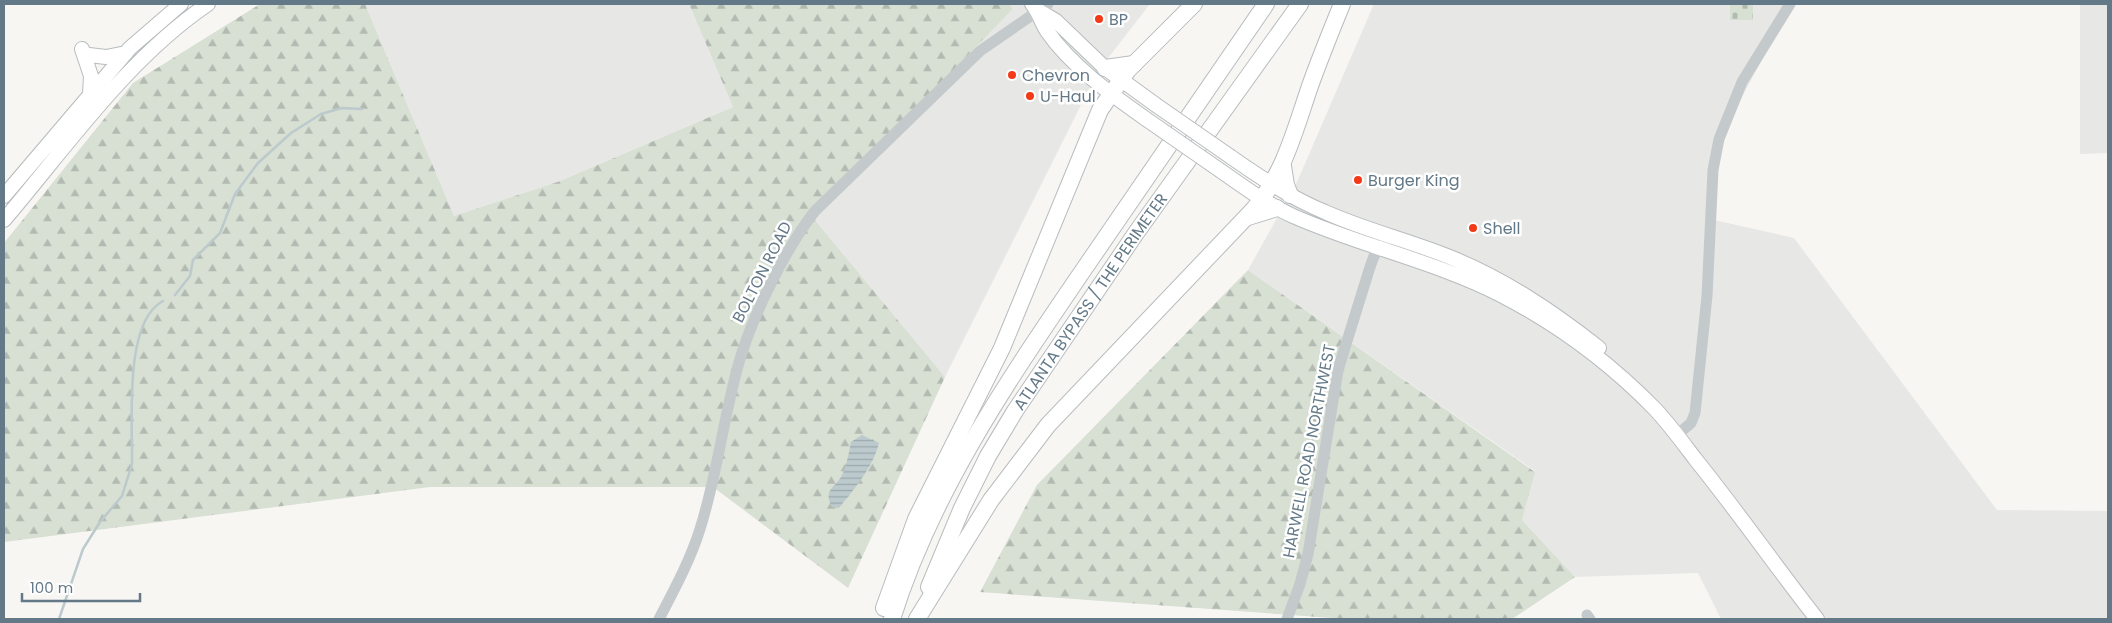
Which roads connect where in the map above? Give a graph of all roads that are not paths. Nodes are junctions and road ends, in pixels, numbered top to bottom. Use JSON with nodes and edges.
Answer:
{"nodes":[{"id":1,"x":181,"y":4,"type":"edge"},
{"id":2,"x":208,"y":4,"type":"edge"},
{"id":3,"x":1194,"y":4,"type":"edge"},
{"id":4,"x":1266,"y":4,"type":"edge"},
{"id":5,"x":1300,"y":4,"type":"edge"},
{"id":6,"x":1342,"y":4,"type":"edge"},
{"id":7,"x":1790,"y":4,"type":"edge"},
{"id":8,"x":1040,"y":6,"type":"edge"},
{"id":9,"x":126,"y":53,"type":"junction"},
{"id":10,"x":1134,"y":64,"type":"junction"},
{"id":11,"x":1105,"y":68,"type":"junction"},
{"id":12,"x":1115,"y":87,"type":"junction"},
{"id":13,"x":90,"y":94,"type":"junction"},
{"id":14,"x":1283,"y":166,"type":"junction"},
{"id":15,"x":1272,"y":185,"type":"junction"},
{"id":16,"x":1290,"y":195,"type":"junction"},
{"id":17,"x":4,"y":196,"type":"edge"},
{"id":18,"x":1262,"y":199,"type":"junction"},
{"id":19,"x":1277,"y":208,"type":"junction"},
{"id":20,"x":1246,"y":218,"type":"junction"},
{"id":21,"x":4,"y":220,"type":"edge"},
{"id":22,"x":1391,"y":236,"type":"junction"},
{"id":23,"x":1380,"y":247,"type":"junction"},
{"id":24,"x":1679,"y":432,"type":"junction"},
{"id":25,"x":659,"y":619,"type":"edge"},
{"id":26,"x":881,"y":619,"type":"edge"},
{"id":27,"x":892,"y":619,"type":"edge"},
{"id":28,"x":917,"y":619,"type":"edge"},
{"id":29,"x":1287,"y":619,"type":"edge"},
{"id":30,"x":1817,"y":619,"type":"edge"}],
"edges":[{"from":1,"to":9,"type":"main road"},
{"from":2,"to":21,"type":"main road"},
{"from":3,"to":10,"type":"highway"},
{"from":4,"to":27,"type":"highway","name":"ATLANTA BYPASS / THE PERIMETER"},
{"from":5,"to":28,"type":"highway","name":"ATLANTA BYPASS / THE PERIMETER"},
{"from":6,"to":14,"type":"highway"},
{"from":7,"to":24,"type":"street"},
{"from":8,"to":11,"type":"main road"},
{"from":8,"to":12,"type":"main road"},
{"from":8,"to":25,"type":"street","name":"BOLTON ROAD"},
{"from":9,"to":13,"type":"main road"},
{"from":9,"to":13,"type":"main road"},
{"from":10,"to":11,"type":"highway"},
{"from":10,"to":12,"type":"highway"},
{"from":11,"to":12,"type":"main road"},
{"from":12,"to":15,"type":"main road","bridge":true},
{"from":12,"to":18,"type":"main road","bridge":true},
{"from":12,"to":26,"type":"highway"},
{"from":13,"to":17,"type":"main road"},
{"from":14,"to":15,"type":"highway"},
{"from":14,"to":16,"type":"highway"},
{"from":15,"to":16,"type":"main road"},
{"from":15,"to":18,"type":"highway"},
{"from":16,"to":22,"type":"main road"},
{"from":18,"to":19,"type":"main road"},
{"from":18,"to":20,"type":"highway"},
{"from":19,"to":20,"type":"highway"},
{"from":19,"to":23,"type":"main road"},
{"from":20,"to":28,"type":"highway"},
{"from":22,"to":23,"type":"street","name":"HARWELL ROAD NORTHWEST"},
{"from":22,"to":24,"type":"main road"},
{"from":23,"to":24,"type":"main road"},
{"from":23,"to":29,"type":"street","name":"HARWELL ROAD NORTHWEST"},
{"from":24,"to":30,"type":"main road"}]}
